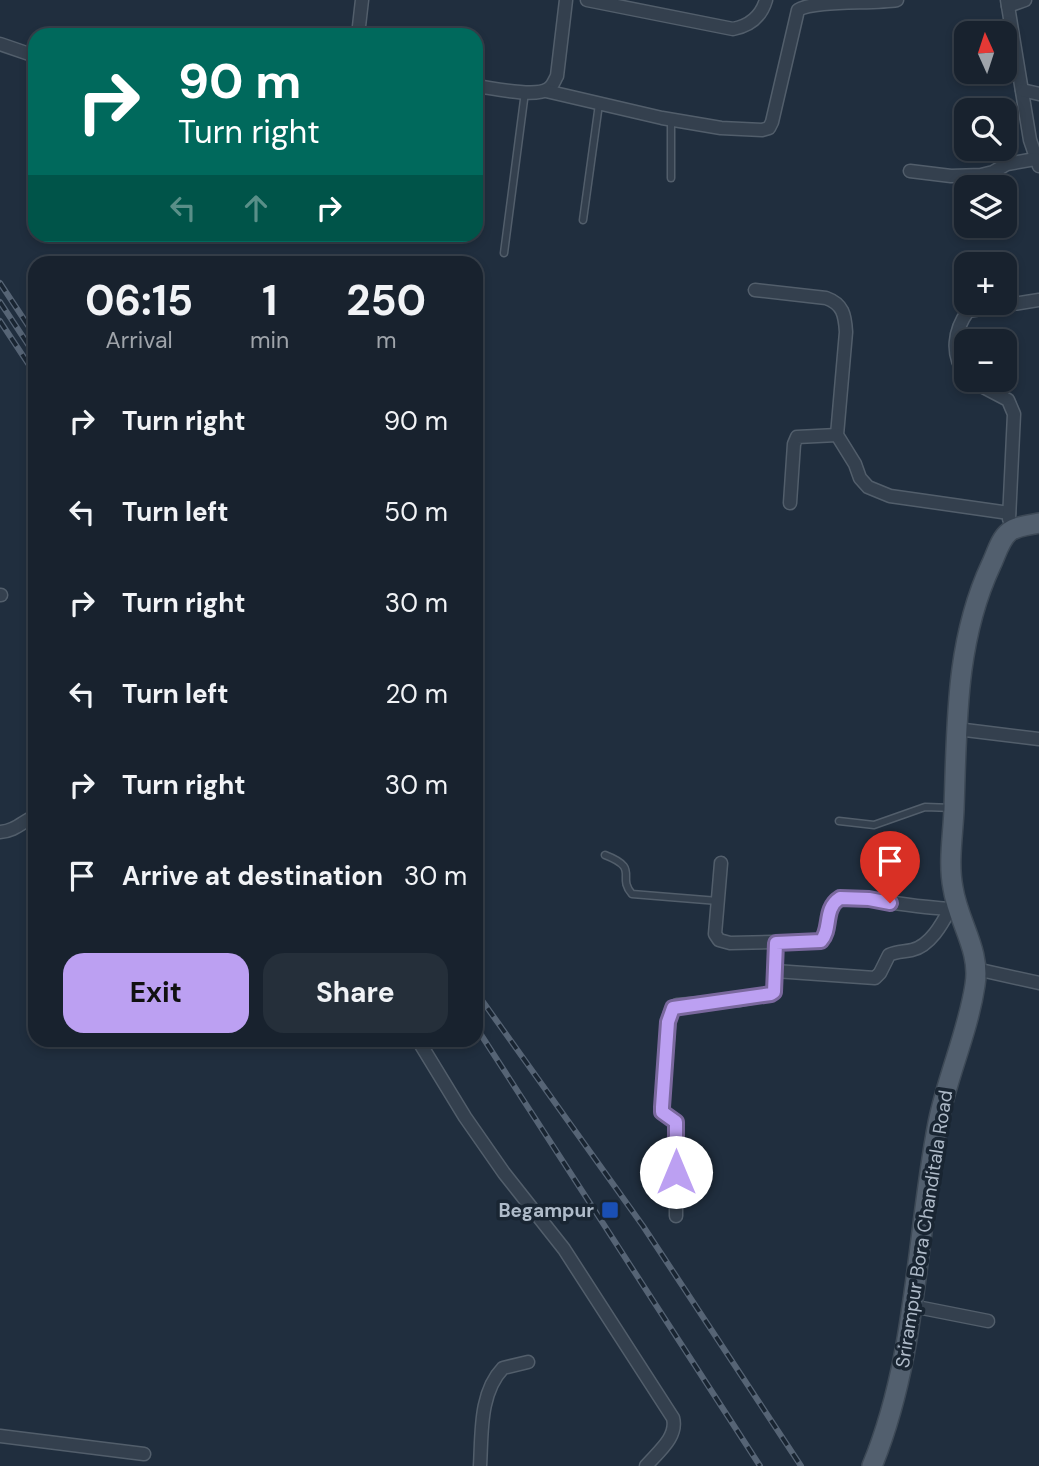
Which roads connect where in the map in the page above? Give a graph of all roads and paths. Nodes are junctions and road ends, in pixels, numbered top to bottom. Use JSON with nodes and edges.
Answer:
{"nodes":[{"id":1,"x":362,"y":0,"type":"edge"},
{"id":2,"x":566,"y":0,"type":"edge"},
{"id":3,"x":587,"y":0,"type":"edge"},
{"id":4,"x":766,"y":0,"type":"edge"},
{"id":5,"x":897,"y":0,"type":"edge"},
{"id":6,"x":1025,"y":0,"type":"edge"},
{"id":7,"x":1008,"y":3,"type":"edge"},
{"id":8,"x":359,"y":28,"type":"edge"},
{"id":9,"x":0,"y":44,"type":"edge"},
{"id":10,"x":28,"y":53,"type":"edge"},
{"id":11,"x":483,"y":87,"type":"edge"},
{"id":12,"x":1022,"y":90,"type":"junction"},
{"id":13,"x":546,"y":91,"type":"junction"},
{"id":14,"x":525,"y":92,"type":"junction"},
{"id":15,"x":1039,"y":94,"type":"edge"},
{"id":16,"x":598,"y":103,"type":"junction"},
{"id":17,"x":671,"y":120,"type":"junction"},
{"id":18,"x":1037,"y":162,"type":"edge"},
{"id":19,"x":910,"y":171,"type":"dead end"},
{"id":20,"x":671,"y":178,"type":"dead end"},
{"id":21,"x":583,"y":220,"type":"dead end"},
{"id":22,"x":503,"y":253,"type":"dead end"},
{"id":23,"x":755,"y":290,"type":"dead end"},
{"id":24,"x":1039,"y":300,"type":"edge"},
{"id":25,"x":958,"y":329,"type":"edge"},
{"id":26,"x":993,"y":392,"type":"edge"},
{"id":27,"x":836,"y":435,"type":"junction"},
{"id":28,"x":790,"y":503,"type":"dead end"},
{"id":29,"x":1009,"y":523,"type":"junction"},
{"id":30,"x":1039,"y":523,"type":"edge"},
{"id":31,"x":957,"y":729,"type":"junction"},
{"id":32,"x":1039,"y":740,"type":"edge"},
{"id":33,"x":954,"y":808,"type":"junction"},
{"id":34,"x":28,"y":821,"type":"edge"},
{"id":35,"x":839,"y":821,"type":"dead end"},
{"id":36,"x":0,"y":832,"type":"edge"},
{"id":37,"x":605,"y":855,"type":"dead end"},
{"id":38,"x":721,"y":863,"type":"dead end"},
{"id":39,"x":718,"y":901,"type":"junction"},
{"id":40,"x":954,"y":909,"type":"junction"},
{"id":41,"x":776,"y":943,"type":"junction"},
{"id":42,"x":976,"y":969,"type":"junction"},
{"id":43,"x":775,"y":971,"type":"junction"},
{"id":44,"x":1039,"y":983,"type":"edge"},
{"id":45,"x":422,"y":1047,"type":"edge"},
{"id":46,"x":676,"y":1216,"type":"dead end"},
{"id":47,"x":912,"y":1306,"type":"junction"},
{"id":48,"x":988,"y":1321,"type":"dead end"},
{"id":49,"x":528,"y":1362,"type":"dead end"},
{"id":50,"x":0,"y":1436,"type":"edge"},
{"id":51,"x":144,"y":1454,"type":"dead end"},
{"id":52,"x":480,"y":1466,"type":"edge"},
{"id":53,"x":646,"y":1466,"type":"edge"},
{"id":54,"x":872,"y":1466,"type":"edge"}],
"edges":[{"from":1,"to":8,"type":"street"},
{"from":2,"to":13,"type":"street"},
{"from":3,"to":4,"type":"street"},
{"from":5,"to":17,"type":"street"},
{"from":6,"to":7,"type":"street"},
{"from":7,"to":12,"type":"street"},
{"from":9,"to":10,"type":"street"},
{"from":11,"to":14,"type":"street"},
{"from":12,"to":15,"type":"street"},
{"from":12,"to":18,"type":"street"},
{"from":13,"to":14,"type":"street"},
{"from":13,"to":16,"type":"street"},
{"from":14,"to":22,"type":"lane"},
{"from":16,"to":17,"type":"street"},
{"from":16,"to":21,"type":"lane"},
{"from":17,"to":20,"type":"lane"},
{"from":18,"to":19,"type":"street"},
{"from":23,"to":27,"type":"street"},
{"from":24,"to":25,"type":"street"},
{"from":26,"to":29,"type":"street"},
{"from":27,"to":28,"type":"street"},
{"from":27,"to":29,"type":"street"},
{"from":29,"to":30,"type":"main road"},
{"from":29,"to":31,"type":"main road","name":"Srirampur Bora Chanditala Road"},
{"from":31,"to":32,"type":"street"},
{"from":31,"to":33,"type":"main road","name":"Srirampur Bora Chanditala Road"},
{"from":33,"to":35,"type":"lane"},
{"from":33,"to":40,"type":"main road","name":"Srirampur Bora Chanditala Road"},
{"from":34,"to":36,"type":"street"},
{"from":37,"to":39,"type":"lane"},
{"from":38,"to":39,"type":"street"},
{"from":39,"to":41,"type":"street"},
{"from":40,"to":41,"type":"street"},
{"from":40,"to":42,"type":"main road","name":"Srirampur Bora Chanditala Road"},
{"from":40,"to":43,"type":"street"},
{"from":41,"to":43,"type":"street"},
{"from":42,"to":44,"type":"street"},
{"from":42,"to":47,"type":"main road","name":"Srirampur Bora Chanditala Road"},
{"from":43,"to":46,"type":"street"},
{"from":45,"to":53,"type":"street"},
{"from":47,"to":48,"type":"street"},
{"from":47,"to":54,"type":"main road","name":"Srirampur Bora Chanditala Road"},
{"from":49,"to":52,"type":"street"},
{"from":50,"to":51,"type":"street"}]}
